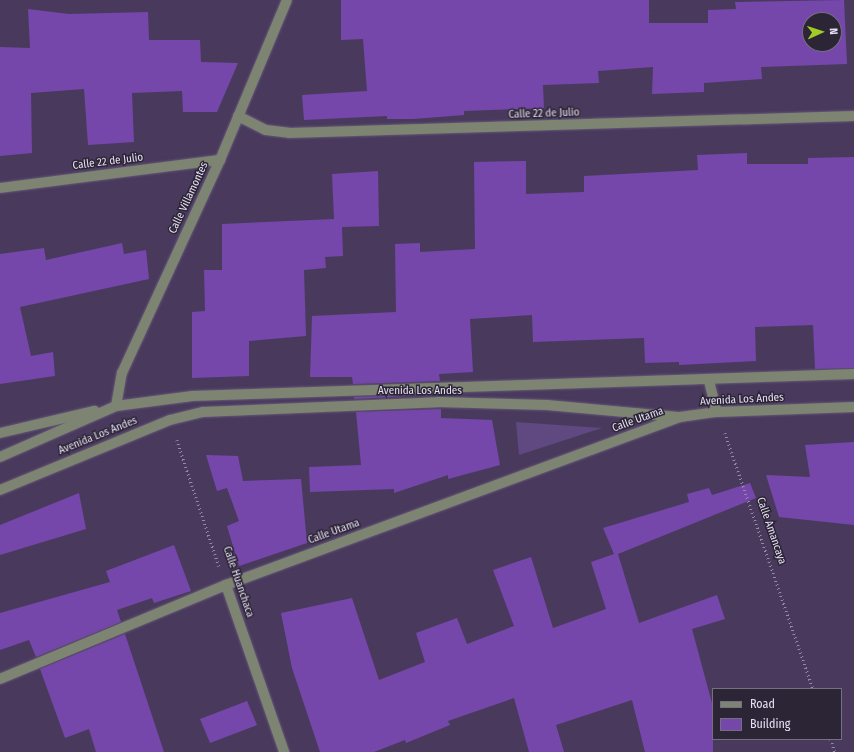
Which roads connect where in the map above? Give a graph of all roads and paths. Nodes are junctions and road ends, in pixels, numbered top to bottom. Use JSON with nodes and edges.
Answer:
{"nodes":[{"id":1,"x":288,"y":0,"type":"edge"},
{"id":2,"x":238,"y":116,"type":"junction"},
{"id":3,"x":854,"y":116,"type":"edge"},
{"id":4,"x":220,"y":160,"type":"junction"},
{"id":5,"x":0,"y":188,"type":"edge"},
{"id":6,"x":854,"y":374,"type":"edge"},
{"id":7,"x":708,"y":381,"type":"junction"},
{"id":8,"x":116,"y":406,"type":"junction"},
{"id":9,"x":854,"y":407,"type":"edge"},
{"id":10,"x":717,"y":412,"type":"junction"},
{"id":11,"x":680,"y":417,"type":"junction"},
{"id":12,"x":170,"y":420,"type":"junction"},
{"id":13,"x":0,"y":433,"type":"edge"},
{"id":14,"x":0,"y":457,"type":"edge"},
{"id":15,"x":0,"y":490,"type":"edge"},
{"id":16,"x":226,"y":585,"type":"junction"},
{"id":17,"x":0,"y":679,"type":"edge"},
{"id":18,"x":813,"y":688,"type":"edge"},
{"id":19,"x":831,"y":740,"type":"edge"},
{"id":20,"x":284,"y":752,"type":"edge"},
{"id":21,"x":835,"y":752,"type":"edge"}],
"edges":[{"from":1,"to":2,"type":"street","name":"Calle Villamontes"},
{"from":2,"to":3,"type":"street","name":"Calle 22 de Julio"},
{"from":2,"to":4,"type":"street","name":"Calle Villamontes"},
{"from":4,"to":5,"type":"street","name":"Calle 22 de Julio"},
{"from":4,"to":8,"type":"street","name":"Calle Villamontes"},
{"from":6,"to":7,"type":"street","name":"Avenida Los Andes"},
{"from":7,"to":8,"type":"street","name":"Avenida Los Andes"},
{"from":7,"to":10,"type":"street"},
{"from":8,"to":13,"type":"street"},
{"from":8,"to":14,"type":"street","name":"Avenida Los Andes"},
{"from":9,"to":10,"type":"street","name":"Avenida Los Andes"},
{"from":10,"to":11,"type":"street","name":"Avenida Los Andes"},
{"from":10,"to":18,"type":"path","name":"Calle Amancaya"},
{"from":11,"to":12,"type":"street","name":"Avenida Los Andes"},
{"from":11,"to":16,"type":"street","name":"Calle Utama"},
{"from":12,"to":15,"type":"street","name":"Avenida Los Andes"},
{"from":12,"to":16,"type":"path","name":"Calle Huanchaca"},
{"from":16,"to":17,"type":"street","name":"Calle Utama"},
{"from":16,"to":20,"type":"street","name":"Calle Huanchaca"},
{"from":19,"to":21,"type":"path"}]}
